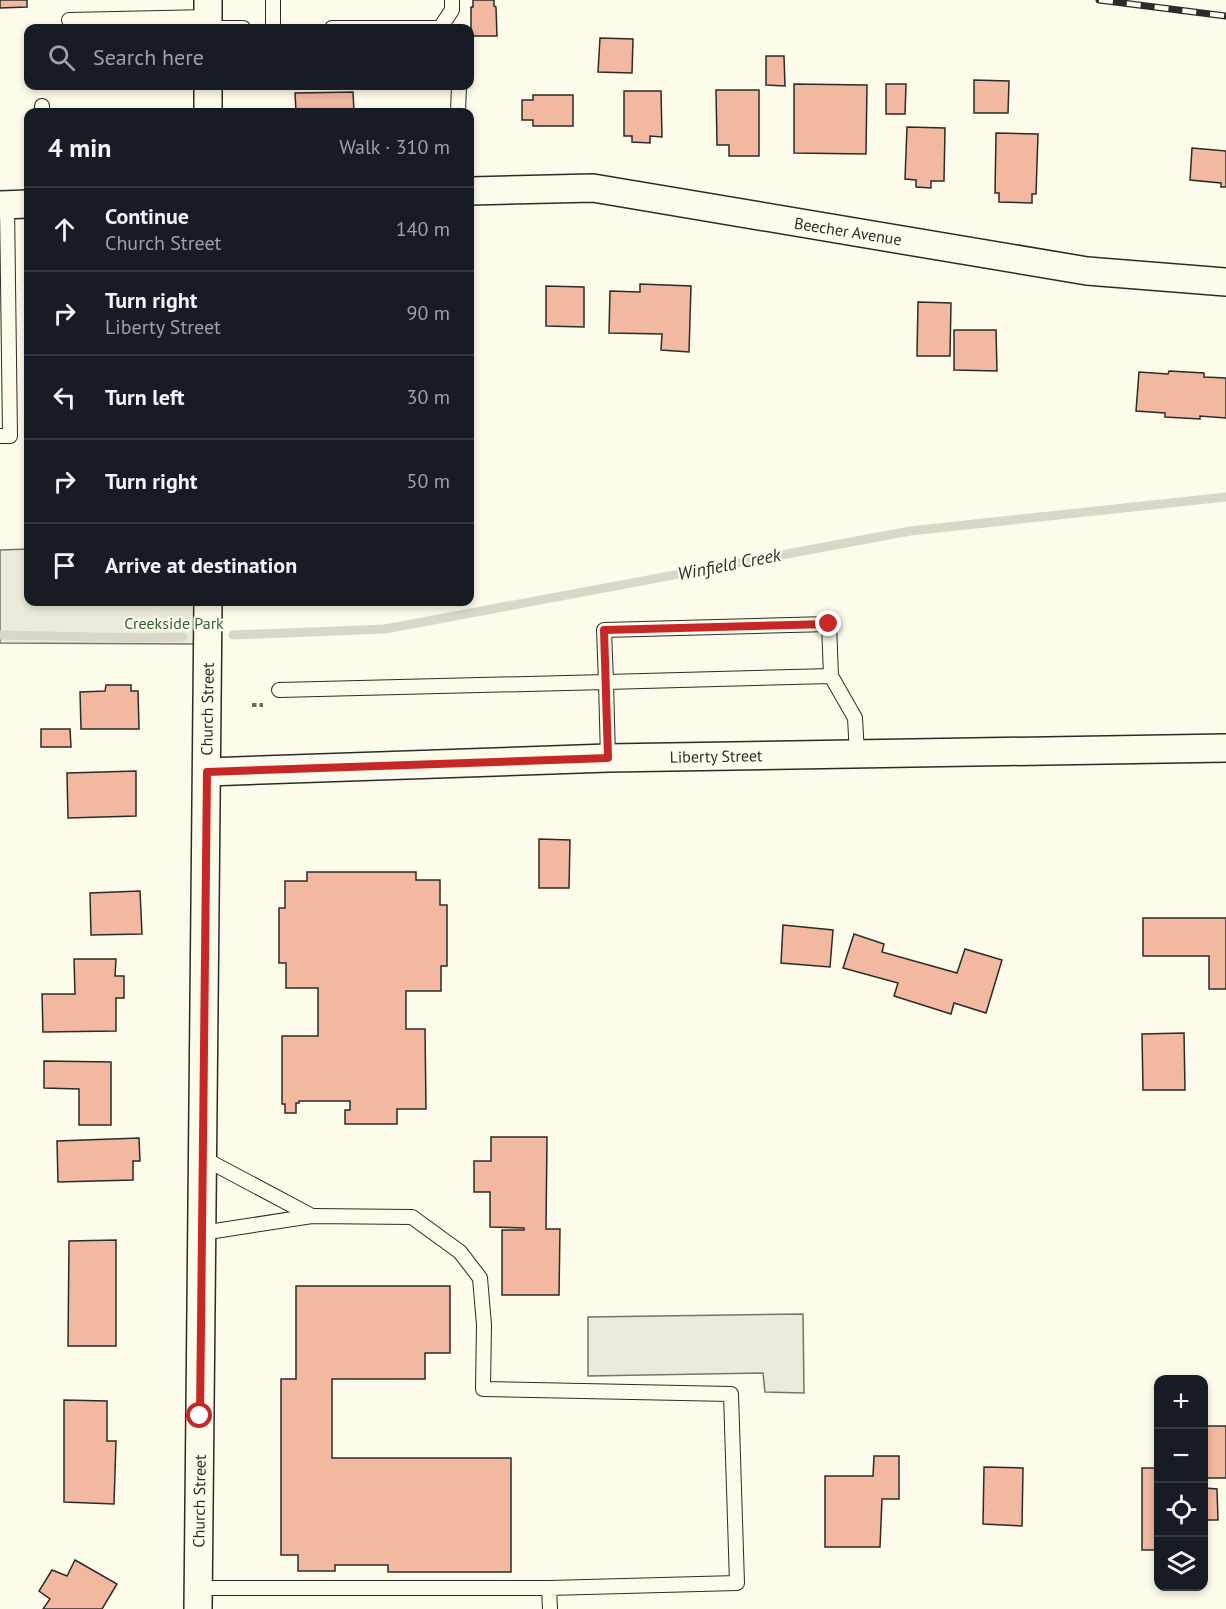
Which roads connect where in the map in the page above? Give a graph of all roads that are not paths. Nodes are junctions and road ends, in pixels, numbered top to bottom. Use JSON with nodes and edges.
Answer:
{"nodes":[{"id":1,"x":273,"y":0,"type":"edge"},
{"id":2,"x":452,"y":0,"type":"edge"},
{"id":3,"x":208,"y":18,"type":"edge"},
{"id":4,"x":69,"y":20,"type":"dead end"},
{"id":5,"x":229,"y":24,"type":"edge"},
{"id":6,"x":273,"y":24,"type":"edge"},
{"id":7,"x":443,"y":24,"type":"edge"},
{"id":8,"x":208,"y":90,"type":"edge"},
{"id":9,"x":459,"y":90,"type":"edge"},
{"id":10,"x":208,"y":108,"type":"edge"},
{"id":11,"x":458,"y":108,"type":"edge"},
{"id":12,"x":474,"y":191,"type":"edge"},
{"id":13,"x":12,"y":204,"type":"edge"},
{"id":14,"x":1226,"y":282,"type":"edge"},
{"id":15,"x":0,"y":436,"type":"edge"},
{"id":16,"x":208,"y":606,"type":"edge"},
{"id":17,"x":831,"y":676,"type":"junction"},
{"id":18,"x":606,"y":682,"type":"junction"},
{"id":19,"x":279,"y":690,"type":"dead end"},
{"id":20,"x":1226,"y":748,"type":"edge"},
{"id":21,"x":857,"y":754,"type":"junction"},
{"id":22,"x":608,"y":758,"type":"junction"},
{"id":23,"x":207,"y":772,"type":"junction"},
{"id":24,"x":203,"y":1158,"type":"junction"},
{"id":25,"x":312,"y":1216,"type":"junction"},
{"id":26,"x":202,"y":1233,"type":"junction"},
{"id":27,"x":549,"y":1588,"type":"junction"},
{"id":28,"x":198,"y":1598,"type":"edge"},
{"id":29,"x":550,"y":1609,"type":"edge"}],
"edges":[{"from":1,"to":6,"type":"lane"},
{"from":2,"to":7,"type":"lane"},
{"from":3,"to":4,"type":"lane"},
{"from":3,"to":5,"type":"lane"},
{"from":8,"to":10,"type":"street"},
{"from":9,"to":11,"type":"lane"},
{"from":12,"to":14,"type":"street","name":"Beecher Avenue"},
{"from":13,"to":15,"type":"lane"},
{"from":16,"to":23,"type":"street","name":"Church Street"},
{"from":17,"to":18,"type":"lane"},
{"from":17,"to":18,"type":"lane"},
{"from":17,"to":21,"type":"lane"},
{"from":18,"to":19,"type":"lane"},
{"from":18,"to":22,"type":"lane"},
{"from":20,"to":21,"type":"street","name":"Liberty Street"},
{"from":21,"to":22,"type":"street","name":"Liberty Street"},
{"from":22,"to":23,"type":"street","name":"Liberty Street"},
{"from":23,"to":24,"type":"street","name":"Church Street"},
{"from":24,"to":25,"type":"lane"},
{"from":24,"to":26,"type":"street","name":"Church Street"},
{"from":25,"to":26,"type":"lane"},
{"from":25,"to":27,"type":"lane"},
{"from":26,"to":28,"type":"street","name":"Church Street"},
{"from":27,"to":28,"type":"lane"},
{"from":27,"to":29,"type":"lane"}]}
